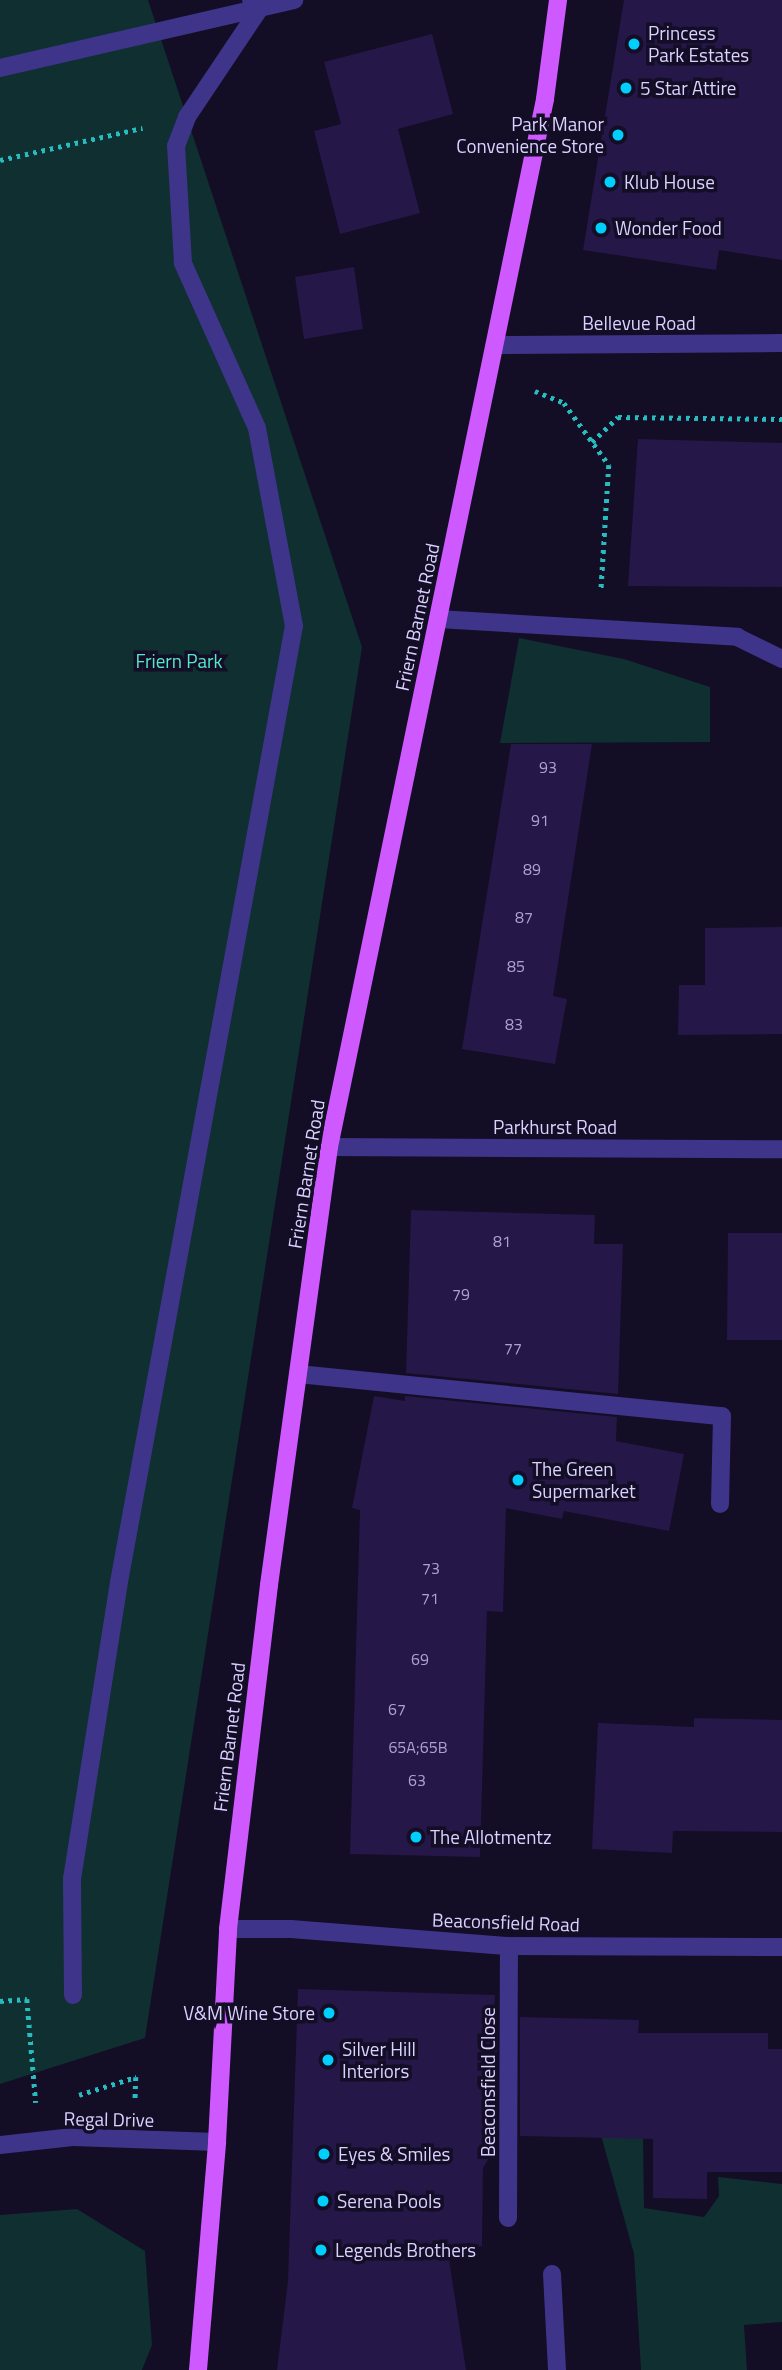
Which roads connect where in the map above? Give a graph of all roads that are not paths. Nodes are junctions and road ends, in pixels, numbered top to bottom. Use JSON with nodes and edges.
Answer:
{"nodes":[{"id":1,"x":294,"y":0,"type":"edge"},
{"id":2,"x":558,"y":0,"type":"edge"},
{"id":3,"x":256,"y":4,"type":"edge"},
{"id":4,"x":0,"y":68,"type":"edge"},
{"id":5,"x":782,"y":343,"type":"edge"},
{"id":6,"x":496,"y":345,"type":"junction"},
{"id":7,"x":438,"y":619,"type":"junction"},
{"id":8,"x":782,"y":659,"type":"edge"},
{"id":9,"x":329,"y":1147,"type":"junction"},
{"id":10,"x":782,"y":1149,"type":"edge"},
{"id":11,"x":298,"y":1374,"type":"junction"},
{"id":12,"x":720,"y":1504,"type":"dead end"},
{"id":13,"x":228,"y":1929,"type":"junction"},
{"id":14,"x":509,"y":1946,"type":"junction"},
{"id":15,"x":782,"y":1947,"type":"edge"},
{"id":16,"x":73,"y":1995,"type":"dead end"},
{"id":17,"x":217,"y":2142,"type":"junction"},
{"id":18,"x":0,"y":2146,"type":"edge"},
{"id":19,"x":508,"y":2218,"type":"dead end"},
{"id":20,"x":552,"y":2274,"type":"dead end"},
{"id":21,"x":198,"y":2370,"type":"edge"},
{"id":22,"x":557,"y":2370,"type":"edge"}],
"edges":[{"from":1,"to":3,"type":"street"},
{"from":2,"to":6,"type":"main road","name":"Friern Barnet Road"},
{"from":3,"to":4,"type":"street"},
{"from":3,"to":16,"type":"street"},
{"from":5,"to":6,"type":"street","name":"Bellevue Road"},
{"from":6,"to":7,"type":"main road","name":"Friern Barnet Road"},
{"from":7,"to":8,"type":"street"},
{"from":7,"to":9,"type":"main road","name":"Friern Barnet Road"},
{"from":9,"to":10,"type":"street","name":"Parkhurst Road"},
{"from":9,"to":11,"type":"main road","name":"Friern Barnet Road"},
{"from":11,"to":12,"type":"street"},
{"from":11,"to":13,"type":"main road","name":"Friern Barnet Road"},
{"from":13,"to":14,"type":"street","name":"Beaconsfield Road"},
{"from":13,"to":17,"type":"main road","name":"Friern Barnet Road"},
{"from":14,"to":15,"type":"street","name":"Beaconsfield Road"},
{"from":14,"to":19,"type":"street","name":"Beaconsfield Close"},
{"from":17,"to":18,"type":"street","name":"Regal Drive"},
{"from":17,"to":21,"type":"main road","name":"Friern Barnet Road"},
{"from":20,"to":22,"type":"street"}]}
